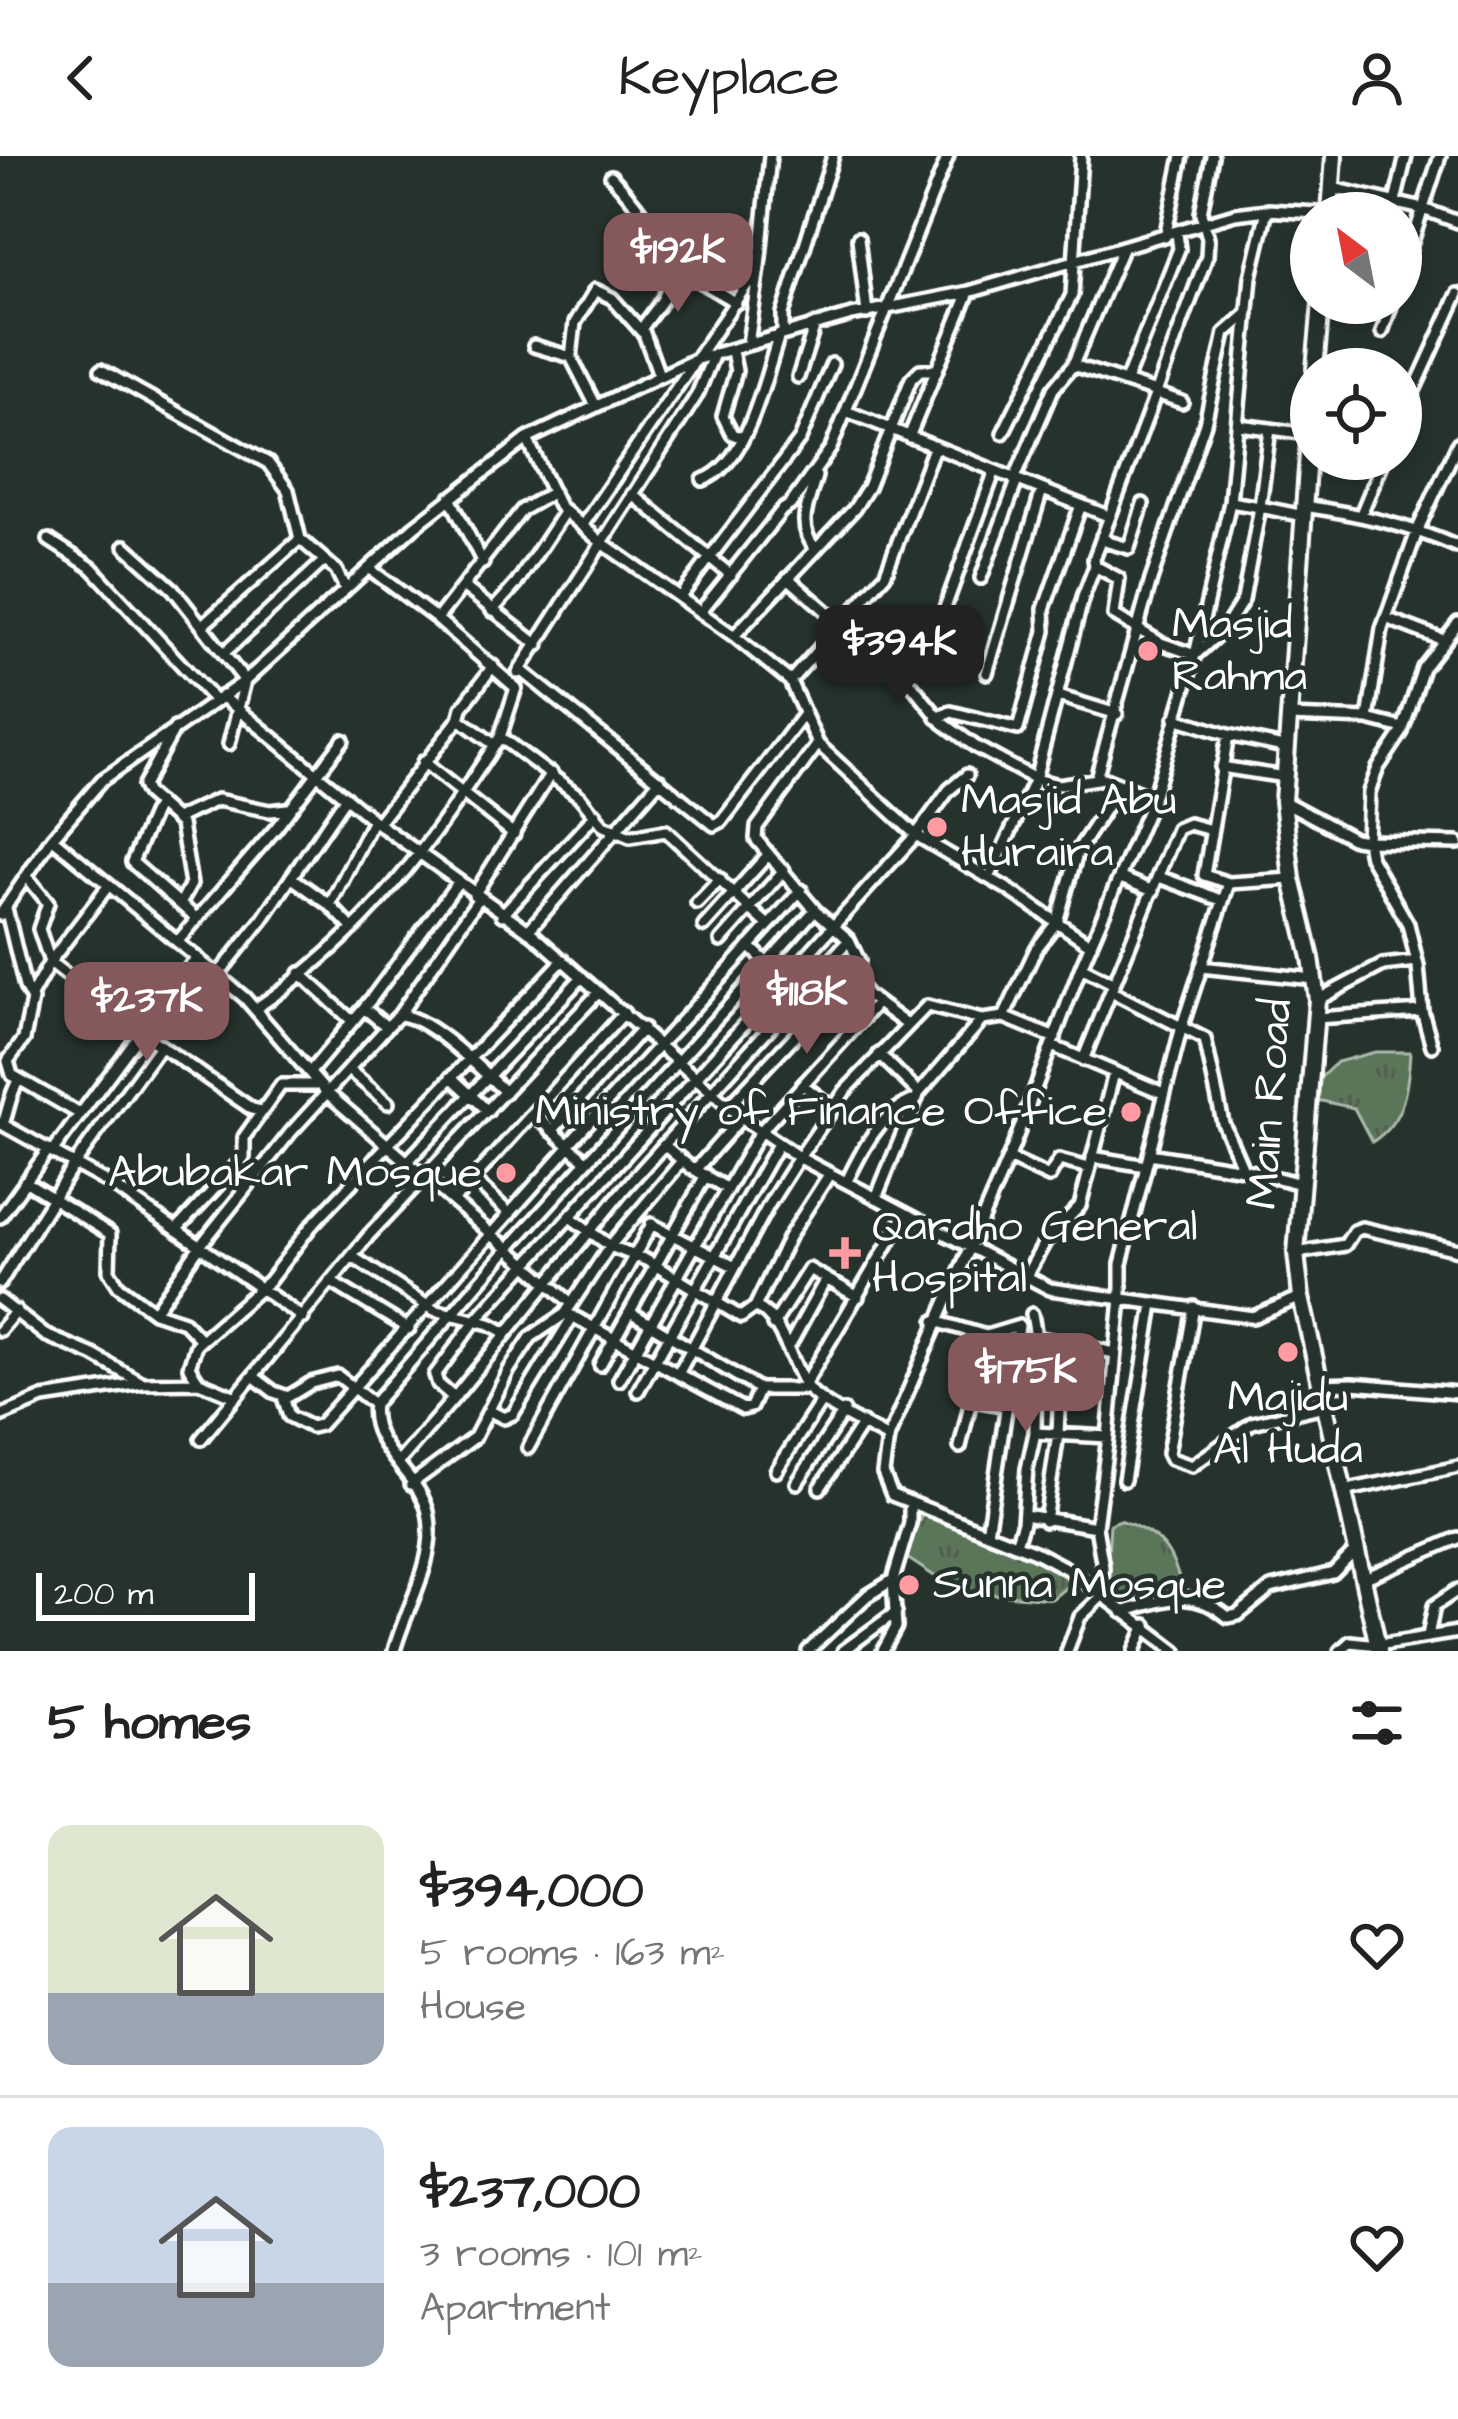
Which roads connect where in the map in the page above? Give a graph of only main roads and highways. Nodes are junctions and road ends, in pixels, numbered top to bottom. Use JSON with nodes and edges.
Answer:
{"nodes":[{"id":1,"x":1334,"y":156,"type":"edge"},
{"id":2,"x":1332,"y":192,"type":"edge"},
{"id":3,"x":1306,"y":480,"type":"edge"},
{"id":4,"x":1378,"y":1648,"type":"edge"}],
"edges":[{"from":1,"to":2,"type":"main road"},
{"from":3,"to":4,"type":"main road","name":"Main Road"}]}
